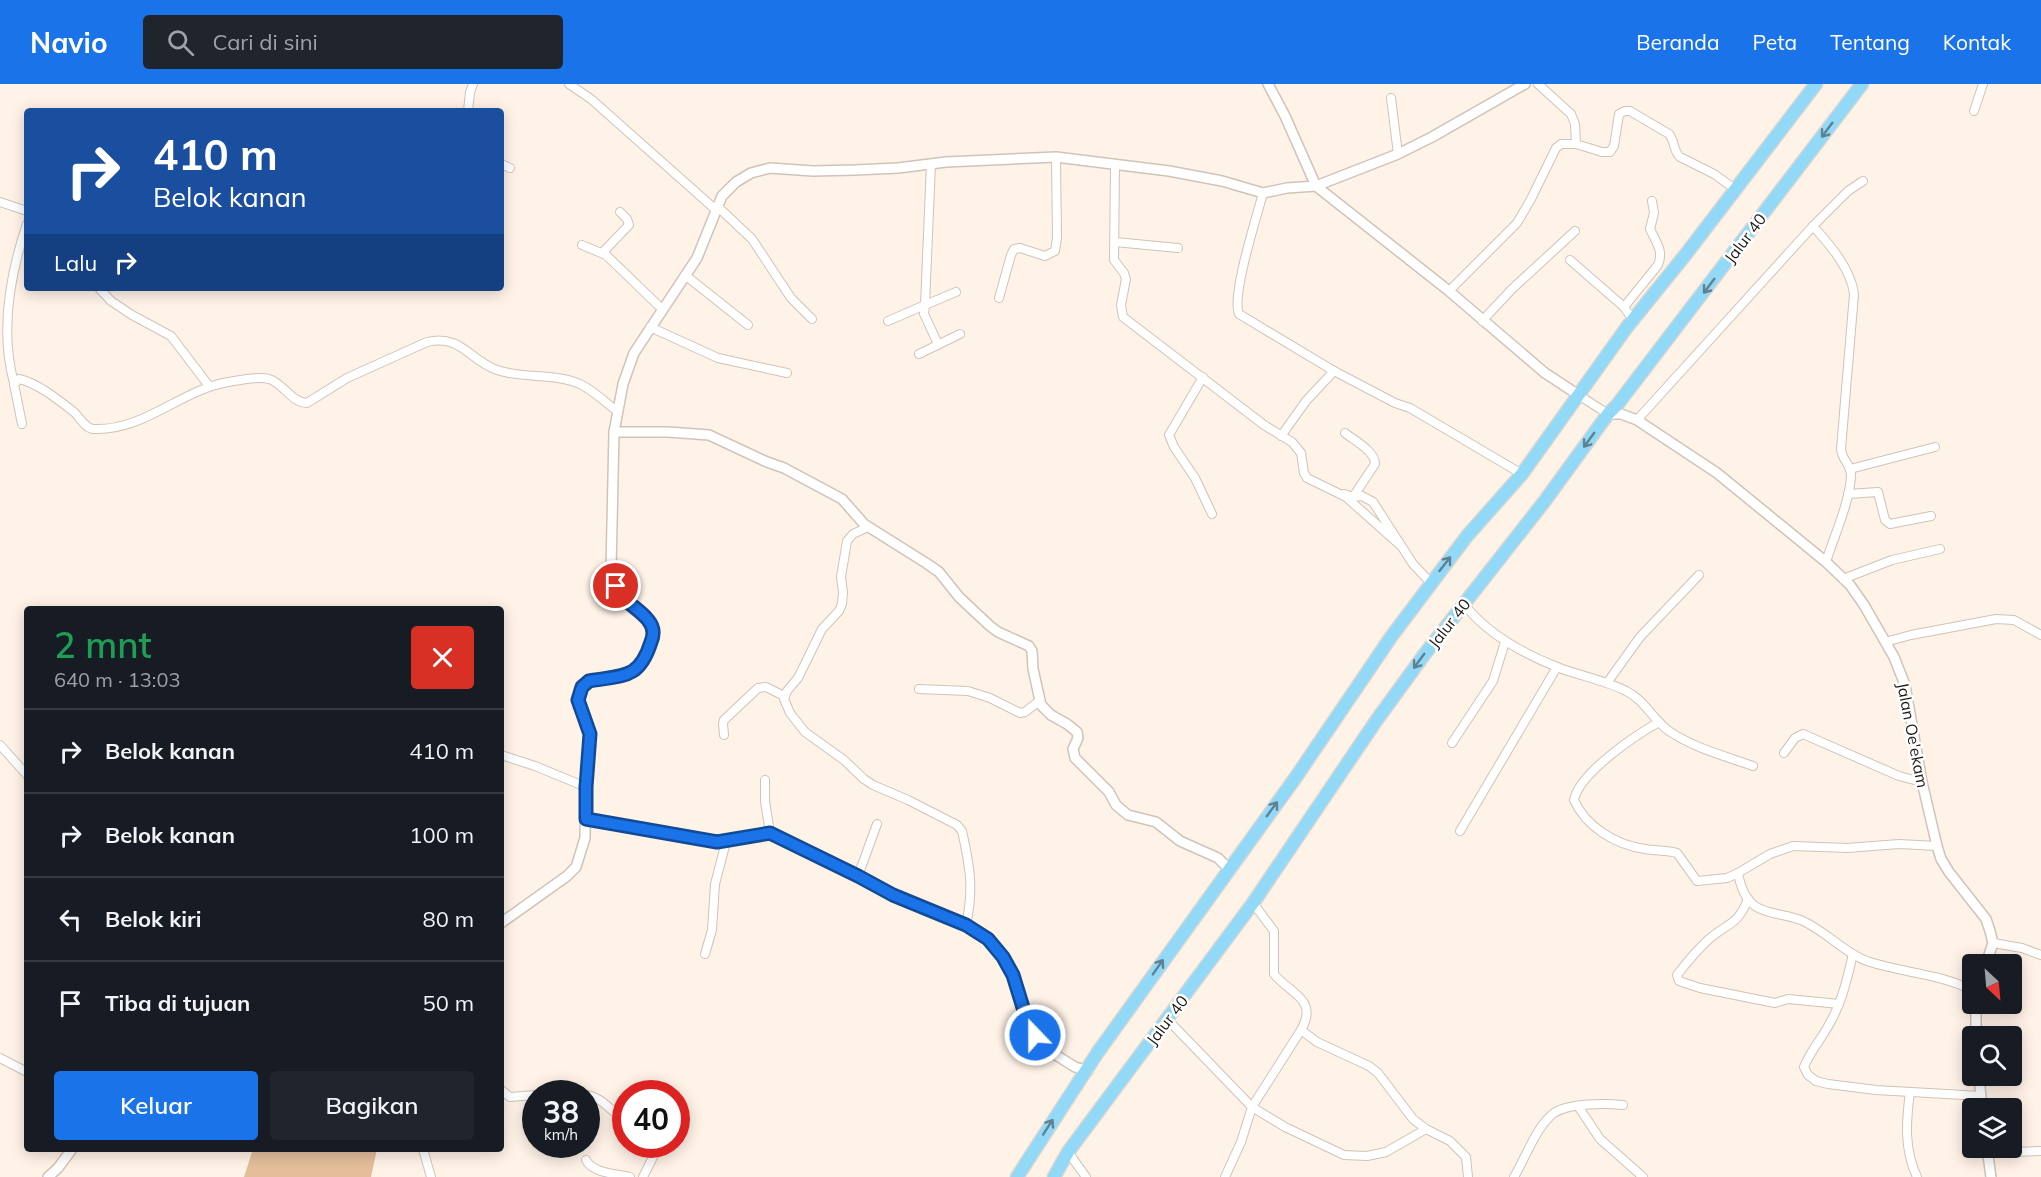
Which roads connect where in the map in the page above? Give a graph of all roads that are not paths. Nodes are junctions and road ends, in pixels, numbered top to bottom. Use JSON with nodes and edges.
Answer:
{"nodes":[{"id":1,"x":473,"y":84,"type":"edge"},
{"id":2,"x":569,"y":84,"type":"edge"},
{"id":3,"x":1268,"y":84,"type":"edge"},
{"id":4,"x":1525,"y":84,"type":"edge"},
{"id":5,"x":1538,"y":84,"type":"edge"},
{"id":6,"x":1816,"y":84,"type":"edge"},
{"id":7,"x":1862,"y":84,"type":"edge"},
{"id":8,"x":1983,"y":84,"type":"edge"},
{"id":9,"x":1391,"y":98,"type":"dead end"},
{"id":10,"x":469,"y":108,"type":"edge"},
{"id":11,"x":1974,"y":111,"type":"dead end"},
{"id":12,"x":1576,"y":144,"type":"junction"},
{"id":13,"x":1398,"y":154,"type":"junction"},
{"id":14,"x":1056,"y":157,"type":"junction"},
{"id":15,"x":931,"y":164,"type":"junction"},
{"id":16,"x":504,"y":165,"type":"edge"},
{"id":17,"x":1115,"y":165,"type":"junction"},
{"id":18,"x":510,"y":168,"type":"dead end"},
{"id":19,"x":1863,"y":181,"type":"dead end"},
{"id":20,"x":1316,"y":186,"type":"junction"},
{"id":21,"x":1735,"y":189,"type":"junction"},
{"id":22,"x":1263,"y":193,"type":"junction"},
{"id":23,"x":1652,"y":201,"type":"dead end"},
{"id":24,"x":0,"y":202,"type":"edge"},
{"id":25,"x":717,"y":208,"type":"junction"},
{"id":26,"x":24,"y":210,"type":"edge"},
{"id":27,"x":620,"y":212,"type":"dead end"},
{"id":28,"x":1813,"y":226,"type":"junction"},
{"id":29,"x":1575,"y":231,"type":"dead end"},
{"id":30,"x":24,"y":233,"type":"edge"},
{"id":31,"x":1115,"y":242,"type":"junction"},
{"id":32,"x":582,"y":245,"type":"dead end"},
{"id":33,"x":1179,"y":248,"type":"dead end"},
{"id":34,"x":606,"y":255,"type":"junction"},
{"id":35,"x":1570,"y":260,"type":"dead end"},
{"id":36,"x":685,"y":275,"type":"junction"},
{"id":37,"x":102,"y":291,"type":"edge"},
{"id":38,"x":1449,"y":291,"type":"junction"},
{"id":39,"x":956,"y":292,"type":"dead end"},
{"id":40,"x":999,"y":298,"type":"dead end"},
{"id":41,"x":925,"y":305,"type":"junction"},
{"id":42,"x":1624,"y":307,"type":"junction"},
{"id":43,"x":662,"y":309,"type":"junction"},
{"id":44,"x":812,"y":319,"type":"dead end"},
{"id":45,"x":1632,"y":320,"type":"junction"},
{"id":46,"x":888,"y":321,"type":"dead end"},
{"id":47,"x":1482,"y":321,"type":"junction"},
{"id":48,"x":748,"y":325,"type":"dead end"},
{"id":49,"x":650,"y":327,"type":"junction"},
{"id":50,"x":960,"y":334,"type":"dead end"},
{"id":51,"x":938,"y":344,"type":"junction"},
{"id":52,"x":920,"y":354,"type":"dead end"},
{"id":53,"x":1334,"y":371,"type":"junction"},
{"id":54,"x":787,"y":373,"type":"dead end"},
{"id":55,"x":1203,"y":377,"type":"junction"},
{"id":56,"x":14,"y":383,"type":"junction"},
{"id":57,"x":209,"y":386,"type":"junction"},
{"id":58,"x":1577,"y":394,"type":"junction"},
{"id":59,"x":618,"y":412,"type":"junction"},
{"id":60,"x":1608,"y":414,"type":"junction"},
{"id":61,"x":1637,"y":420,"type":"junction"},
{"id":62,"x":22,"y":424,"type":"dead end"},
{"id":63,"x":614,"y":432,"type":"junction"},
{"id":64,"x":1346,"y":434,"type":"dead end"},
{"id":65,"x":1281,"y":436,"type":"junction"},
{"id":66,"x":1935,"y":447,"type":"dead end"},
{"id":67,"x":1850,"y":469,"type":"junction"},
{"id":68,"x":1522,"y":474,"type":"junction"},
{"id":69,"x":1328,"y":489,"type":"junction"},
{"id":70,"x":1848,"y":494,"type":"junction"},
{"id":71,"x":1353,"y":496,"type":"junction"},
{"id":72,"x":1212,"y":514,"type":"dead end"},
{"id":73,"x":1931,"y":516,"type":"dead end"},
{"id":74,"x":868,"y":527,"type":"junction"},
{"id":75,"x":1400,"y":545,"type":"junction"},
{"id":76,"x":1940,"y":549,"type":"dead end"},
{"id":77,"x":1826,"y":562,"type":"junction"},
{"id":78,"x":1699,"y":575,"type":"dead end"},
{"id":79,"x":1843,"y":579,"type":"junction"},
{"id":80,"x":1431,"y":583,"type":"junction"},
{"id":81,"x":1464,"y":604,"type":"junction"},
{"id":82,"x":2041,"y":635,"type":"edge"},
{"id":83,"x":1505,"y":642,"type":"junction"},
{"id":84,"x":1885,"y":642,"type":"junction"},
{"id":85,"x":1557,"y":667,"type":"junction"},
{"id":86,"x":1607,"y":683,"type":"junction"},
{"id":87,"x":919,"y":689,"type":"dead end"},
{"id":88,"x":784,"y":696,"type":"junction"},
{"id":89,"x":1040,"y":701,"type":"junction"},
{"id":90,"x":1659,"y":722,"type":"junction"},
{"id":91,"x":724,"y":735,"type":"dead end"},
{"id":92,"x":1452,"y":743,"type":"dead end"},
{"id":93,"x":0,"y":745,"type":"edge"},
{"id":94,"x":1784,"y":753,"type":"dead end"},
{"id":95,"x":504,"y":756,"type":"edge"},
{"id":96,"x":1754,"y":766,"type":"dead end"},
{"id":97,"x":24,"y":772,"type":"edge"},
{"id":98,"x":765,"y":780,"type":"dead end"},
{"id":99,"x":1922,"y":782,"type":"junction"},
{"id":100,"x":586,"y":787,"type":"junction"},
{"id":101,"x":586,"y":819,"type":"junction"},
{"id":102,"x":877,"y":824,"type":"dead end"},
{"id":103,"x":1460,"y":831,"type":"dead end"},
{"id":104,"x":770,"y":833,"type":"junction"},
{"id":105,"x":726,"y":842,"type":"junction"},
{"id":106,"x":1937,"y":846,"type":"junction"},
{"id":107,"x":1229,"y":868,"type":"junction"},
{"id":108,"x":1738,"y":873,"type":"junction"},
{"id":109,"x":858,"y":876,"type":"junction"},
{"id":110,"x":1748,"y":899,"type":"junction"},
{"id":111,"x":1252,"y":903,"type":"junction"},
{"id":112,"x":504,"y":921,"type":"edge"},
{"id":113,"x":966,"y":925,"type":"junction"},
{"id":114,"x":1992,"y":943,"type":"junction"},
{"id":115,"x":705,"y":954,"type":"dead end"},
{"id":116,"x":1853,"y":954,"type":"junction"},
{"id":117,"x":1989,"y":954,"type":"edge"},
{"id":118,"x":2041,"y":954,"type":"edge"},
{"id":119,"x":1962,"y":985,"type":"edge"},
{"id":120,"x":1839,"y":1004,"type":"junction"},
{"id":121,"x":1168,"y":1020,"type":"junction"},
{"id":122,"x":1301,"y":1030,"type":"junction"},
{"id":123,"x":0,"y":1058,"type":"edge"},
{"id":124,"x":24,"y":1070,"type":"edge"},
{"id":125,"x":1088,"y":1071,"type":"junction"},
{"id":126,"x":1980,"y":1086,"type":"edge"},
{"id":127,"x":504,"y":1092,"type":"edge"},
{"id":128,"x":1910,"y":1092,"type":"junction"},
{"id":129,"x":522,"y":1096,"type":"edge"},
{"id":130,"x":1981,"y":1096,"type":"joint"},
{"id":131,"x":600,"y":1101,"type":"edge"},
{"id":132,"x":1623,"y":1105,"type":"dead end"},
{"id":133,"x":1578,"y":1106,"type":"junction"},
{"id":134,"x":1251,"y":1107,"type":"junction"},
{"id":135,"x":612,"y":1112,"type":"edge"},
{"id":136,"x":1426,"y":1129,"type":"junction"},
{"id":137,"x":2022,"y":1151,"type":"edge"},
{"id":138,"x":2041,"y":1151,"type":"edge"},
{"id":139,"x":70,"y":1152,"type":"edge"},
{"id":140,"x":424,"y":1152,"type":"edge"},
{"id":141,"x":1068,"y":1152,"type":"junction"},
{"id":142,"x":652,"y":1158,"type":"edge"},
{"id":143,"x":1988,"y":1158,"type":"edge"},
{"id":144,"x":586,"y":1160,"type":"dead end"},
{"id":145,"x":48,"y":1177,"type":"edge"},
{"id":146,"x":431,"y":1177,"type":"edge"},
{"id":147,"x":630,"y":1177,"type":"edge"},
{"id":148,"x":643,"y":1177,"type":"edge"},
{"id":149,"x":1017,"y":1177,"type":"edge"},
{"id":150,"x":1054,"y":1177,"type":"edge"},
{"id":151,"x":1086,"y":1177,"type":"edge"},
{"id":152,"x":1225,"y":1177,"type":"edge"},
{"id":153,"x":1468,"y":1177,"type":"edge"},
{"id":154,"x":1514,"y":1177,"type":"edge"},
{"id":155,"x":1643,"y":1177,"type":"edge"},
{"id":156,"x":1917,"y":1177,"type":"edge"},
{"id":157,"x":1991,"y":1177,"type":"edge"}],
"edges":[{"from":1,"to":10,"type":"street"},
{"from":2,"to":25,"type":"street"},
{"from":3,"to":20,"type":"street"},
{"from":4,"to":13,"type":"street"},
{"from":5,"to":12,"type":"street"},
{"from":6,"to":21,"type":"highway"},
{"from":7,"to":60,"type":"highway","name":"Jalur 40","one_way":true},
{"from":8,"to":11,"type":"street"},
{"from":9,"to":13,"type":"street"},
{"from":12,"to":21,"type":"street"},
{"from":12,"to":38,"type":"street"},
{"from":13,"to":20,"type":"street"},
{"from":14,"to":15,"type":"street"},
{"from":14,"to":17,"type":"street"},
{"from":14,"to":40,"type":"street"},
{"from":15,"to":25,"type":"street"},
{"from":15,"to":41,"type":"street"},
{"from":16,"to":18,"type":"street"},
{"from":17,"to":22,"type":"street"},
{"from":17,"to":31,"type":"street"},
{"from":19,"to":28,"type":"street"},
{"from":20,"to":22,"type":"street"},
{"from":20,"to":38,"type":"street"},
{"from":21,"to":45,"type":"highway"},
{"from":22,"to":53,"type":"street"},
{"from":23,"to":42,"type":"street"},
{"from":24,"to":26,"type":"street"},
{"from":25,"to":36,"type":"street"},
{"from":25,"to":44,"type":"street"},
{"from":27,"to":34,"type":"street"},
{"from":28,"to":61,"type":"street"},
{"from":28,"to":67,"type":"street"},
{"from":29,"to":47,"type":"street"},
{"from":30,"to":56,"type":"street"},
{"from":31,"to":33,"type":"street"},
{"from":31,"to":55,"type":"street"},
{"from":32,"to":34,"type":"street"},
{"from":34,"to":43,"type":"street"},
{"from":35,"to":42,"type":"street"},
{"from":36,"to":43,"type":"street"},
{"from":36,"to":48,"type":"street"},
{"from":37,"to":57,"type":"street"},
{"from":38,"to":47,"type":"street"},
{"from":39,"to":41,"type":"street"},
{"from":41,"to":46,"type":"street"},
{"from":41,"to":51,"type":"street"},
{"from":42,"to":45,"type":"street"},
{"from":43,"to":49,"type":"street"},
{"from":45,"to":58,"type":"highway"},
{"from":47,"to":58,"type":"street"},
{"from":49,"to":54,"type":"street"},
{"from":49,"to":59,"type":"street"},
{"from":50,"to":51,"type":"street"},
{"from":51,"to":52,"type":"street"},
{"from":53,"to":65,"type":"street"},
{"from":53,"to":68,"type":"street"},
{"from":55,"to":65,"type":"street"},
{"from":55,"to":72,"type":"street"},
{"from":56,"to":57,"type":"street"},
{"from":56,"to":62,"type":"street"},
{"from":57,"to":59,"type":"street"},
{"from":58,"to":60,"type":"street"},
{"from":58,"to":68,"type":"highway"},
{"from":59,"to":63,"type":"street"},
{"from":60,"to":61,"type":"street","name":"Jalan Oe'ekam"},
{"from":60,"to":81,"type":"highway","name":"Jalur 40","one_way":true},
{"from":61,"to":77,"type":"street","name":"Jalan Oe'ekam"},
{"from":63,"to":74,"type":"street"},
{"from":63,"to":100,"type":"street"},
{"from":64,"to":71,"type":"street"},
{"from":65,"to":69,"type":"street"},
{"from":66,"to":67,"type":"street"},
{"from":67,"to":70,"type":"street"},
{"from":80,"to":68,"type":"highway","one_way":true},
{"from":69,"to":71,"type":"street"},
{"from":69,"to":75,"type":"street"},
{"from":70,"to":73,"type":"street"},
{"from":70,"to":77,"type":"street"},
{"from":71,"to":75,"type":"street"},
{"from":74,"to":88,"type":"street"},
{"from":74,"to":89,"type":"street"},
{"from":75,"to":80,"type":"street"},
{"from":76,"to":79,"type":"street"},
{"from":77,"to":79,"type":"street","name":"Jalan Oe'ekam"},
{"from":78,"to":86,"type":"street"},
{"from":79,"to":84,"type":"street","name":"Jalan Oe'ekam"},
{"from":107,"to":80,"type":"highway","one_way":true},
{"from":81,"to":83,"type":"street"},
{"from":81,"to":111,"type":"highway","name":"Jalur 40","one_way":true},
{"from":82,"to":84,"type":"street"},
{"from":83,"to":85,"type":"street"},
{"from":83,"to":92,"type":"street"},
{"from":84,"to":99,"type":"street","name":"Jalan Oe'ekam"},
{"from":85,"to":86,"type":"street"},
{"from":85,"to":103,"type":"street"},
{"from":86,"to":90,"type":"street"},
{"from":87,"to":89,"type":"street"},
{"from":88,"to":91,"type":"street"},
{"from":88,"to":113,"type":"street"},
{"from":89,"to":107,"type":"street"},
{"from":90,"to":96,"type":"street"},
{"from":90,"to":108,"type":"street"},
{"from":93,"to":97,"type":"street"},
{"from":94,"to":99,"type":"street"},
{"from":95,"to":100,"type":"street"},
{"from":98,"to":104,"type":"street"},
{"from":99,"to":106,"type":"street","name":"Jalan Oe'ekam"},
{"from":100,"to":101,"type":"street"},
{"from":101,"to":105,"type":"street"},
{"from":101,"to":112,"type":"street"},
{"from":102,"to":109,"type":"street"},
{"from":104,"to":105,"type":"street"},
{"from":104,"to":109,"type":"street"},
{"from":105,"to":115,"type":"street"},
{"from":106,"to":108,"type":"street"},
{"from":106,"to":114,"type":"street","name":"Jalan Oe'ekam"},
{"from":125,"to":107,"type":"highway","one_way":true},
{"from":108,"to":110,"type":"street"},
{"from":109,"to":113,"type":"street"},
{"from":110,"to":116,"type":"street"},
{"from":110,"to":120,"type":"street"},
{"from":111,"to":121,"type":"highway","name":"Jalur 40"},
{"from":111,"to":122,"type":"street"},
{"from":113,"to":125,"type":"street"},
{"from":114,"to":117,"type":"street"},
{"from":114,"to":118,"type":"street"},
{"from":116,"to":119,"type":"street"},
{"from":116,"to":120,"type":"street"},
{"from":120,"to":128,"type":"street"},
{"from":121,"to":134,"type":"street"},
{"from":121,"to":141,"type":"highway","name":"Jalur 40"},
{"from":122,"to":134,"type":"street"},
{"from":122,"to":136,"type":"street"},
{"from":123,"to":124,"type":"street"},
{"from":149,"to":125,"type":"highway","one_way":true},
{"from":126,"to":130,"type":"street"},
{"from":127,"to":129,"type":"street"},
{"from":128,"to":130,"type":"street"},
{"from":128,"to":156,"type":"street"},
{"from":131,"to":135,"type":"street"},
{"from":132,"to":133,"type":"street"},
{"from":133,"to":154,"type":"street"},
{"from":133,"to":155,"type":"street"},
{"from":134,"to":136,"type":"street"},
{"from":134,"to":152,"type":"street"},
{"from":136,"to":153,"type":"street"},
{"from":137,"to":138,"type":"street"},
{"from":139,"to":145,"type":"street"},
{"from":140,"to":146,"type":"street"},
{"from":141,"to":150,"type":"highway","name":"Jalur 40"},
{"from":141,"to":151,"type":"street"},
{"from":142,"to":148,"type":"street"},
{"from":143,"to":157,"type":"street"},
{"from":144,"to":147,"type":"street"}]}
